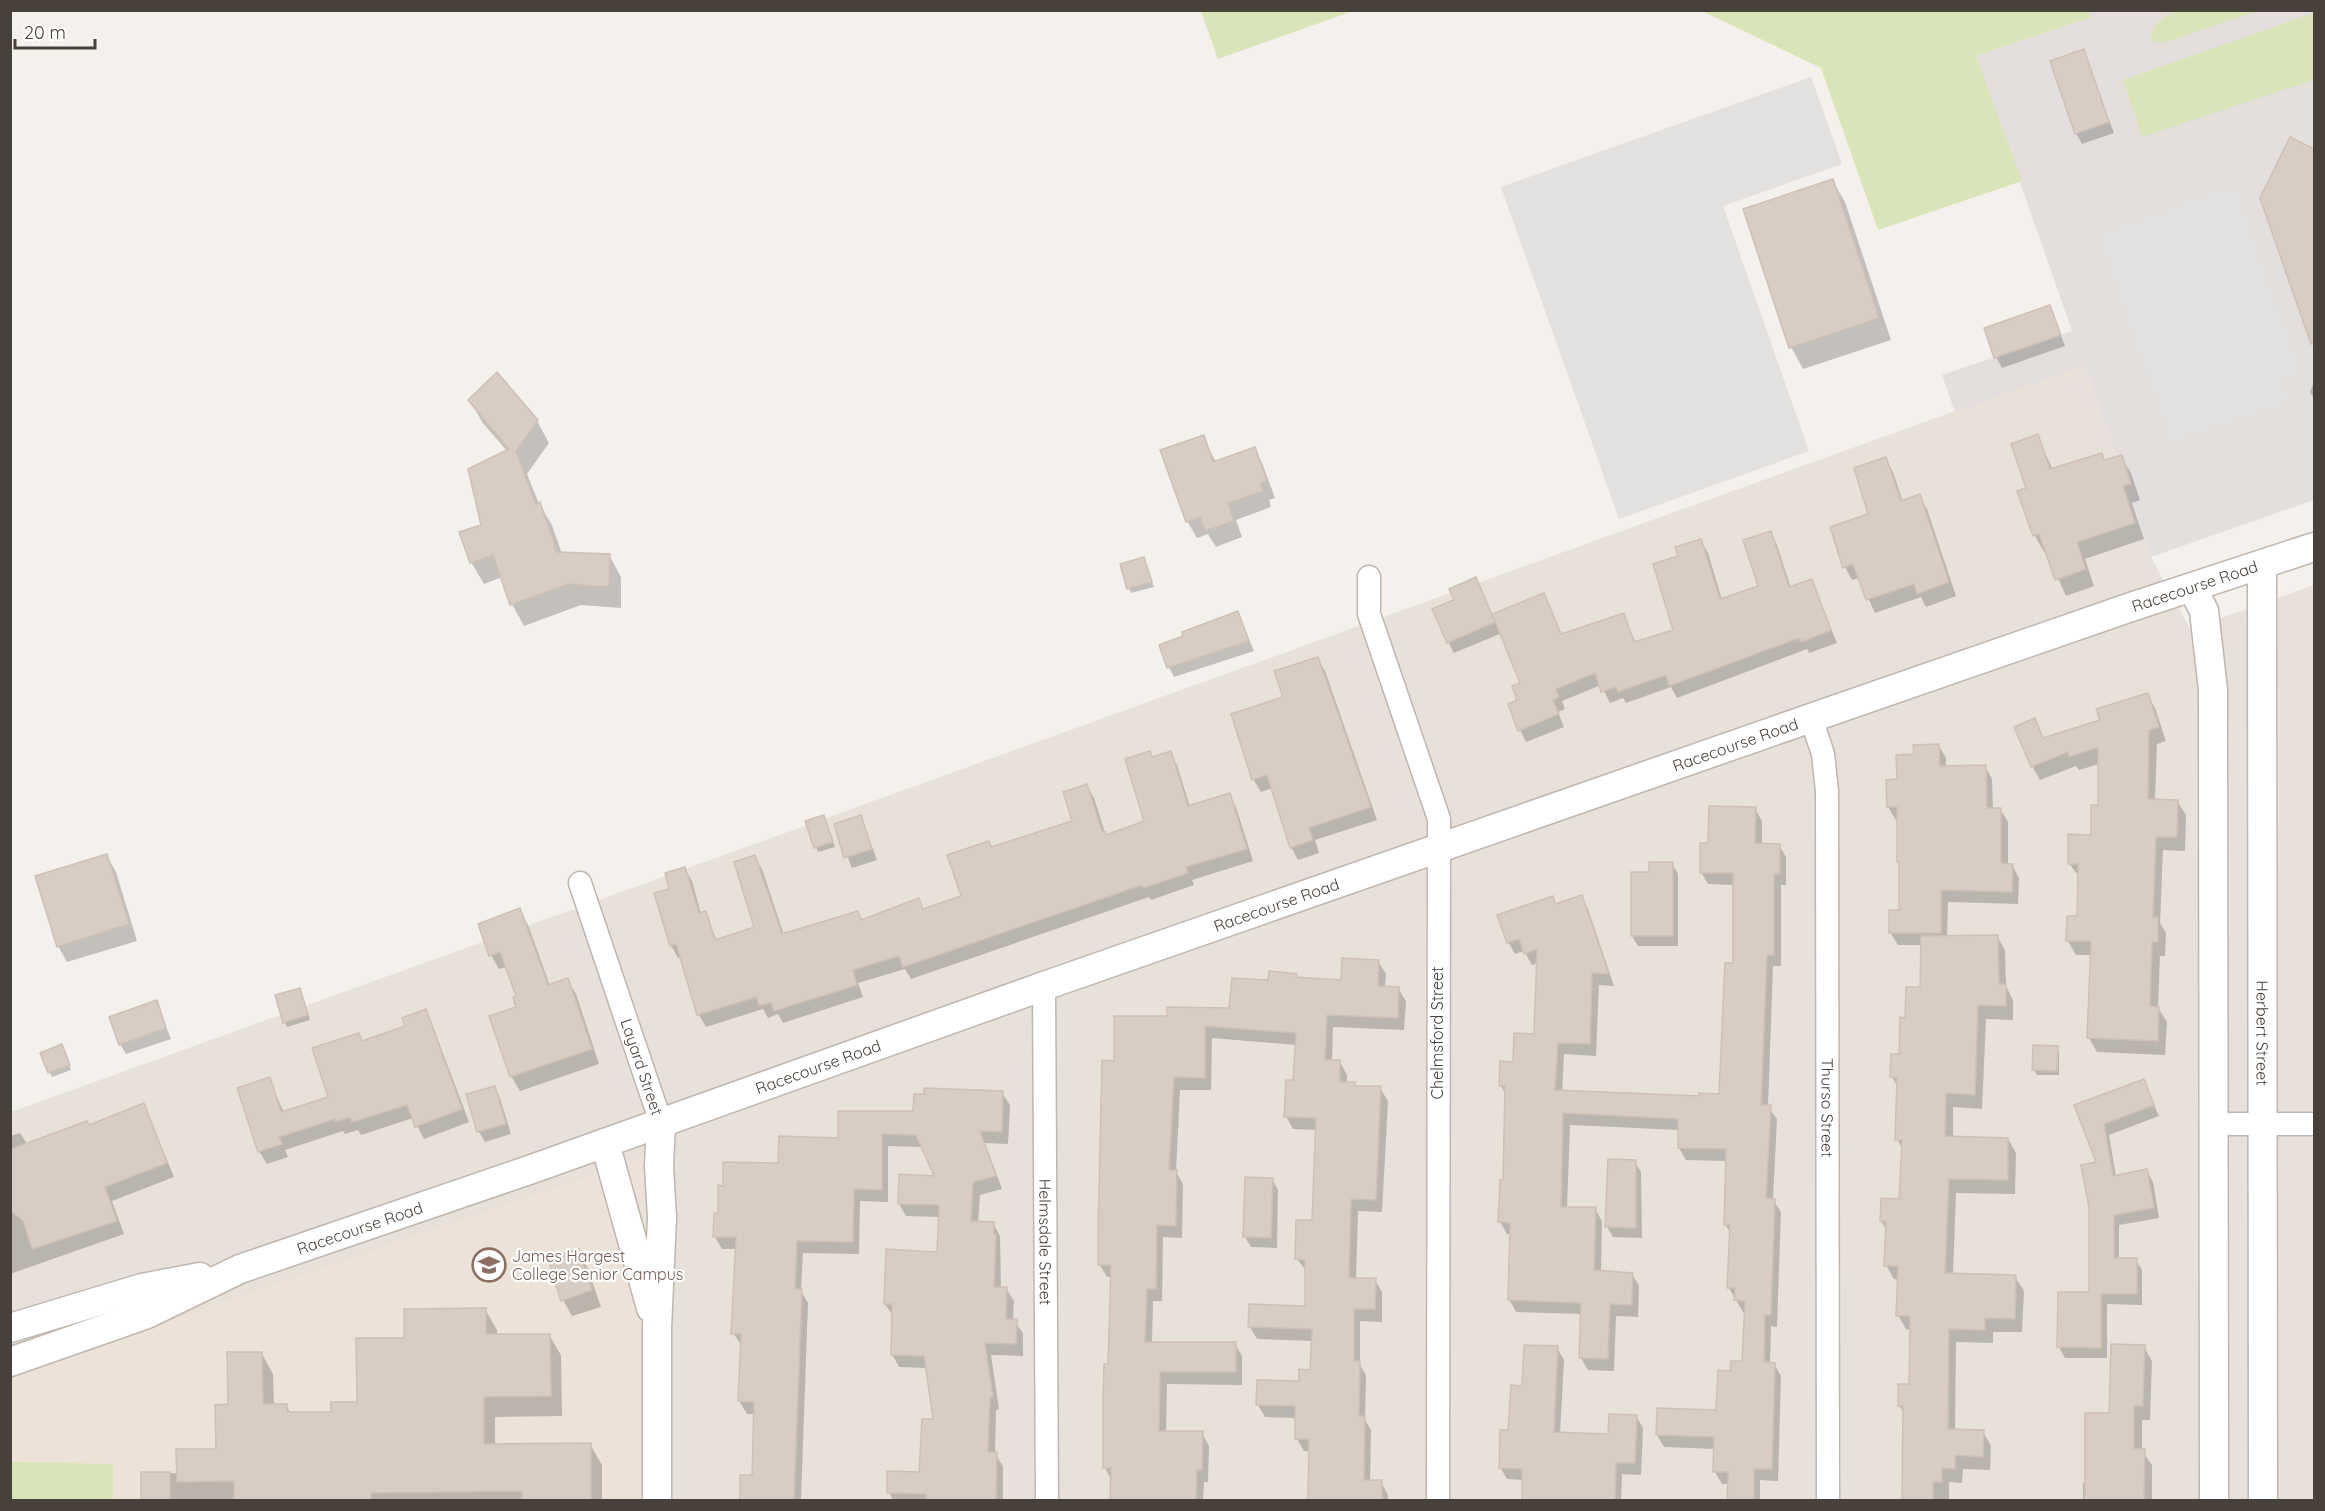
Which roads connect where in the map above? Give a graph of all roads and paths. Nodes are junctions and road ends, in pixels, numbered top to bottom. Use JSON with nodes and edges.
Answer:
{"nodes":[{"id":1,"x":2314,"y":547,"type":"edge"},
{"id":2,"x":2262,"y":565,"type":"junction"},
{"id":3,"x":1369,"y":578,"type":"dead end"},
{"id":4,"x":2192,"y":587,"type":"junction"},
{"id":5,"x":1811,"y":718,"type":"junction"},
{"id":6,"x":1439,"y":848,"type":"junction"},
{"id":7,"x":580,"y":883,"type":"dead end"},
{"id":8,"x":1044,"y":986,"type":"junction"},
{"id":9,"x":661,"y":1123,"type":"junction"},
{"id":10,"x":2213,"y":1124,"type":"junction"},
{"id":11,"x":2262,"y":1124,"type":"junction"},
{"id":12,"x":2314,"y":1124,"type":"edge"},
{"id":13,"x":605,"y":1143,"type":"junction"},
{"id":14,"x":240,"y":1269,"type":"junction"},
{"id":15,"x":10,"y":1328,"type":"edge"},
{"id":16,"x":657,"y":1328,"type":"junction"},
{"id":17,"x":10,"y":1362,"type":"edge"},
{"id":18,"x":657,"y":1500,"type":"edge"},
{"id":19,"x":1047,"y":1500,"type":"edge"},
{"id":20,"x":1438,"y":1500,"type":"edge"},
{"id":21,"x":1828,"y":1500,"type":"edge"},
{"id":22,"x":2214,"y":1500,"type":"edge"},
{"id":23,"x":2263,"y":1500,"type":"edge"}],
"edges":[{"from":1,"to":2,"type":"street","name":"Racecourse Road"},
{"from":2,"to":4,"type":"street","name":"Racecourse Road"},
{"from":2,"to":11,"type":"street","name":"Herbert Street"},
{"from":3,"to":6,"type":"street","name":"Chelmsford Street"},
{"from":4,"to":5,"type":"street","name":"Racecourse Road"},
{"from":4,"to":10,"type":"street"},
{"from":5,"to":6,"type":"street","name":"Racecourse Road"},
{"from":5,"to":21,"type":"street","name":"Thurso Street"},
{"from":6,"to":8,"type":"street","name":"Racecourse Road"},
{"from":6,"to":20,"type":"street","name":"Chelmsford Street"},
{"from":7,"to":9,"type":"street","name":"Layard Street"},
{"from":8,"to":9,"type":"street","name":"Racecourse Road"},
{"from":8,"to":19,"type":"street","name":"Helmsdale Street"},
{"from":9,"to":13,"type":"street","name":"Racecourse Road"},
{"from":9,"to":16,"type":"street","name":"Layard Street"},
{"from":10,"to":11,"type":"street"},
{"from":10,"to":22,"type":"street"},
{"from":11,"to":12,"type":"street"},
{"from":11,"to":23,"type":"street","name":"Herbert Street"},
{"from":13,"to":14,"type":"street","name":"Racecourse Road"},
{"from":13,"to":16,"type":"street","name":"Layard Street"},
{"from":14,"to":15,"type":"street","name":"Racecourse Road"},
{"from":14,"to":17,"type":"street","name":"Racecourse Road"},
{"from":16,"to":18,"type":"street","name":"Layard Street"}]}
